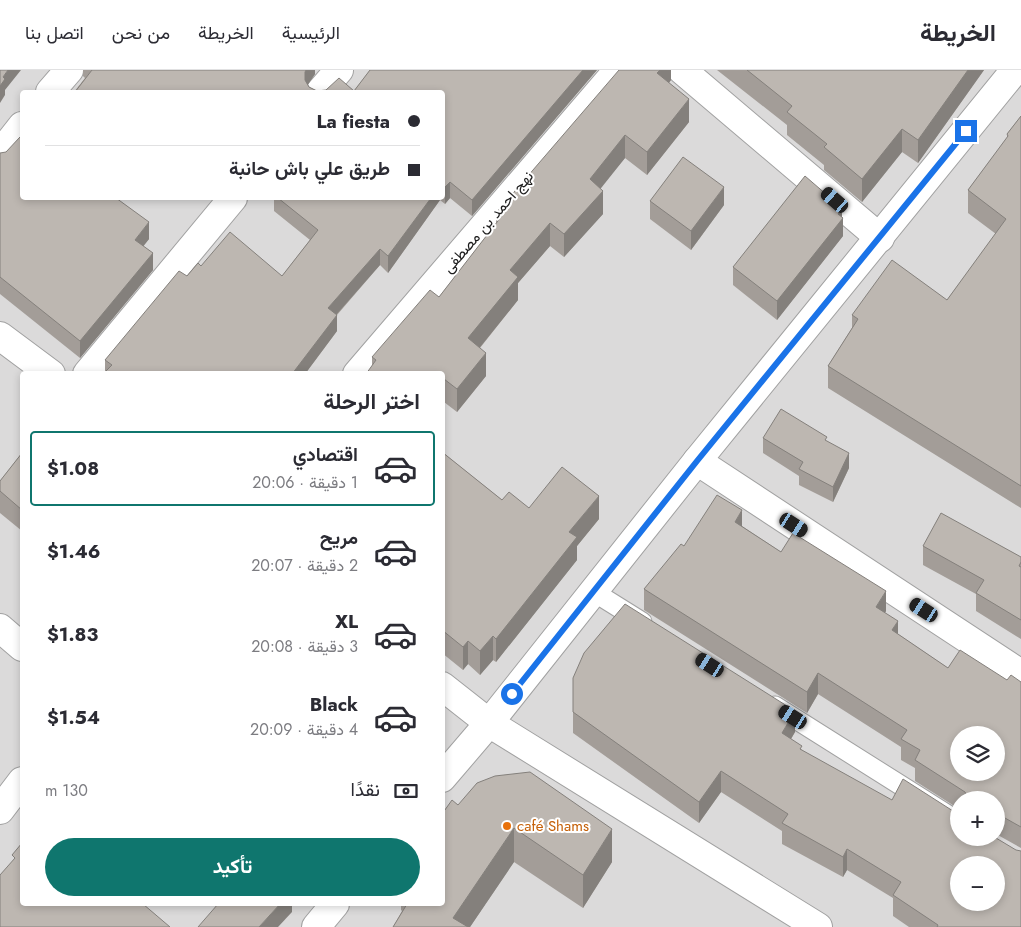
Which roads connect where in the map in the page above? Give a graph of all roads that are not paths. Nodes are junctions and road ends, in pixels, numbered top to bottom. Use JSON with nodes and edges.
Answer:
{"nodes":[{"id":1,"x":69,"y":70,"type":"edge"},
{"id":2,"x":339,"y":70,"type":"edge"},
{"id":3,"x":618,"y":70,"type":"edge"},
{"id":4,"x":1015,"y":70,"type":"edge"},
{"id":5,"x":686,"y":71,"type":"edge"},
{"id":6,"x":52,"y":90,"type":"edge"},
{"id":7,"x":322,"y":90,"type":"edge"},
{"id":8,"x":20,"y":129,"type":"edge"},
{"id":9,"x":0,"y":154,"type":"edge"},
{"id":10,"x":231,"y":200,"type":"edge"},
{"id":11,"x":880,"y":238,"type":"junction"},
{"id":12,"x":0,"y":336,"type":"edge"},
{"id":13,"x":47,"y":371,"type":"edge"},
{"id":14,"x":89,"y":371,"type":"edge"},
{"id":15,"x":360,"y":371,"type":"edge"},
{"id":16,"x":697,"y":461,"type":"junction"},
{"id":17,"x":594,"y":592,"type":"junction"},
{"id":18,"x":0,"y":628,"type":"edge"},
{"id":19,"x":661,"y":633,"type":"edge"},
{"id":20,"x":20,"y":645,"type":"edge"},
{"id":21,"x":1021,"y":674,"type":"edge"},
{"id":22,"x":445,"y":688,"type":"edge"},
{"id":23,"x":760,"y":696,"type":"edge"},
{"id":24,"x":489,"y":723,"type":"junction"},
{"id":25,"x":445,"y":774,"type":"edge"},
{"id":26,"x":20,"y":783,"type":"edge"},
{"id":27,"x":0,"y":810,"type":"edge"},
{"id":28,"x":950,"y":816,"type":"edge"},
{"id":29,"x":818,"y":927,"type":"edge"}],
"edges":[{"from":1,"to":6,"type":"street"},
{"from":2,"to":7,"type":"street"},
{"from":3,"to":15,"type":"street","name":"نهج احمد بن مصطفى"},
{"from":4,"to":11,"type":"street"},
{"from":5,"to":11,"type":"street"},
{"from":8,"to":9,"type":"street"},
{"from":10,"to":14,"type":"street"},
{"from":11,"to":16,"type":"street"},
{"from":12,"to":13,"type":"street"},
{"from":16,"to":17,"type":"street"},
{"from":16,"to":21,"type":"street"},
{"from":17,"to":19,"type":"lane"},
{"from":17,"to":24,"type":"street"},
{"from":18,"to":20,"type":"street"},
{"from":22,"to":24,"type":"street"},
{"from":23,"to":28,"type":"lane"},
{"from":24,"to":25,"type":"street"},
{"from":24,"to":29,"type":"street"},
{"from":26,"to":27,"type":"street"}]}
